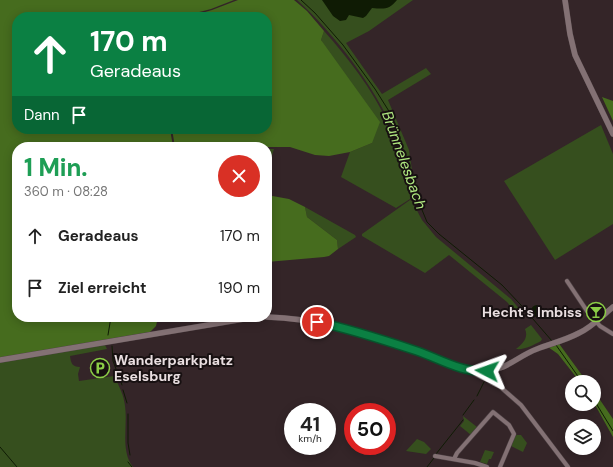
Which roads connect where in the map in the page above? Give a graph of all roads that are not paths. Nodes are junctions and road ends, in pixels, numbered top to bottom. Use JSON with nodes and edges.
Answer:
{"nodes":[{"id":1,"x":565,"y":0,"type":"edge"},
{"id":2,"x":613,"y":134,"type":"edge"},
{"id":3,"x":567,"y":281,"type":"dead end"},
{"id":4,"x":613,"y":307,"type":"edge"},
{"id":5,"x":272,"y":317,"type":"edge"},
{"id":6,"x":219,"y":322,"type":"edge"},
{"id":7,"x":596,"y":322,"type":"junction"},
{"id":8,"x":613,"y":334,"type":"edge"},
{"id":9,"x":0,"y":360,"type":"edge"},
{"id":10,"x":491,"y":370,"type":"junction"},
{"id":11,"x":435,"y":456,"type":"dead end"},
{"id":12,"x":454,"y":459,"type":"junction"},
{"id":13,"x":487,"y":467,"type":"edge"},
{"id":14,"x":500,"y":467,"type":"edge"},
{"id":15,"x":568,"y":467,"type":"edge"}],
"edges":[{"from":1,"to":2,"type":"main road"},
{"from":3,"to":7,"type":"street"},
{"from":4,"to":7,"type":"main road"},
{"from":5,"to":10,"type":"main road"},
{"from":6,"to":9,"type":"main road"},
{"from":7,"to":8,"type":"street"},
{"from":7,"to":10,"type":"main road"},
{"from":10,"to":15,"type":"street"},
{"from":11,"to":12,"type":"street"},
{"from":12,"to":13,"type":"street"},
{"from":12,"to":14,"type":"street"}]}
